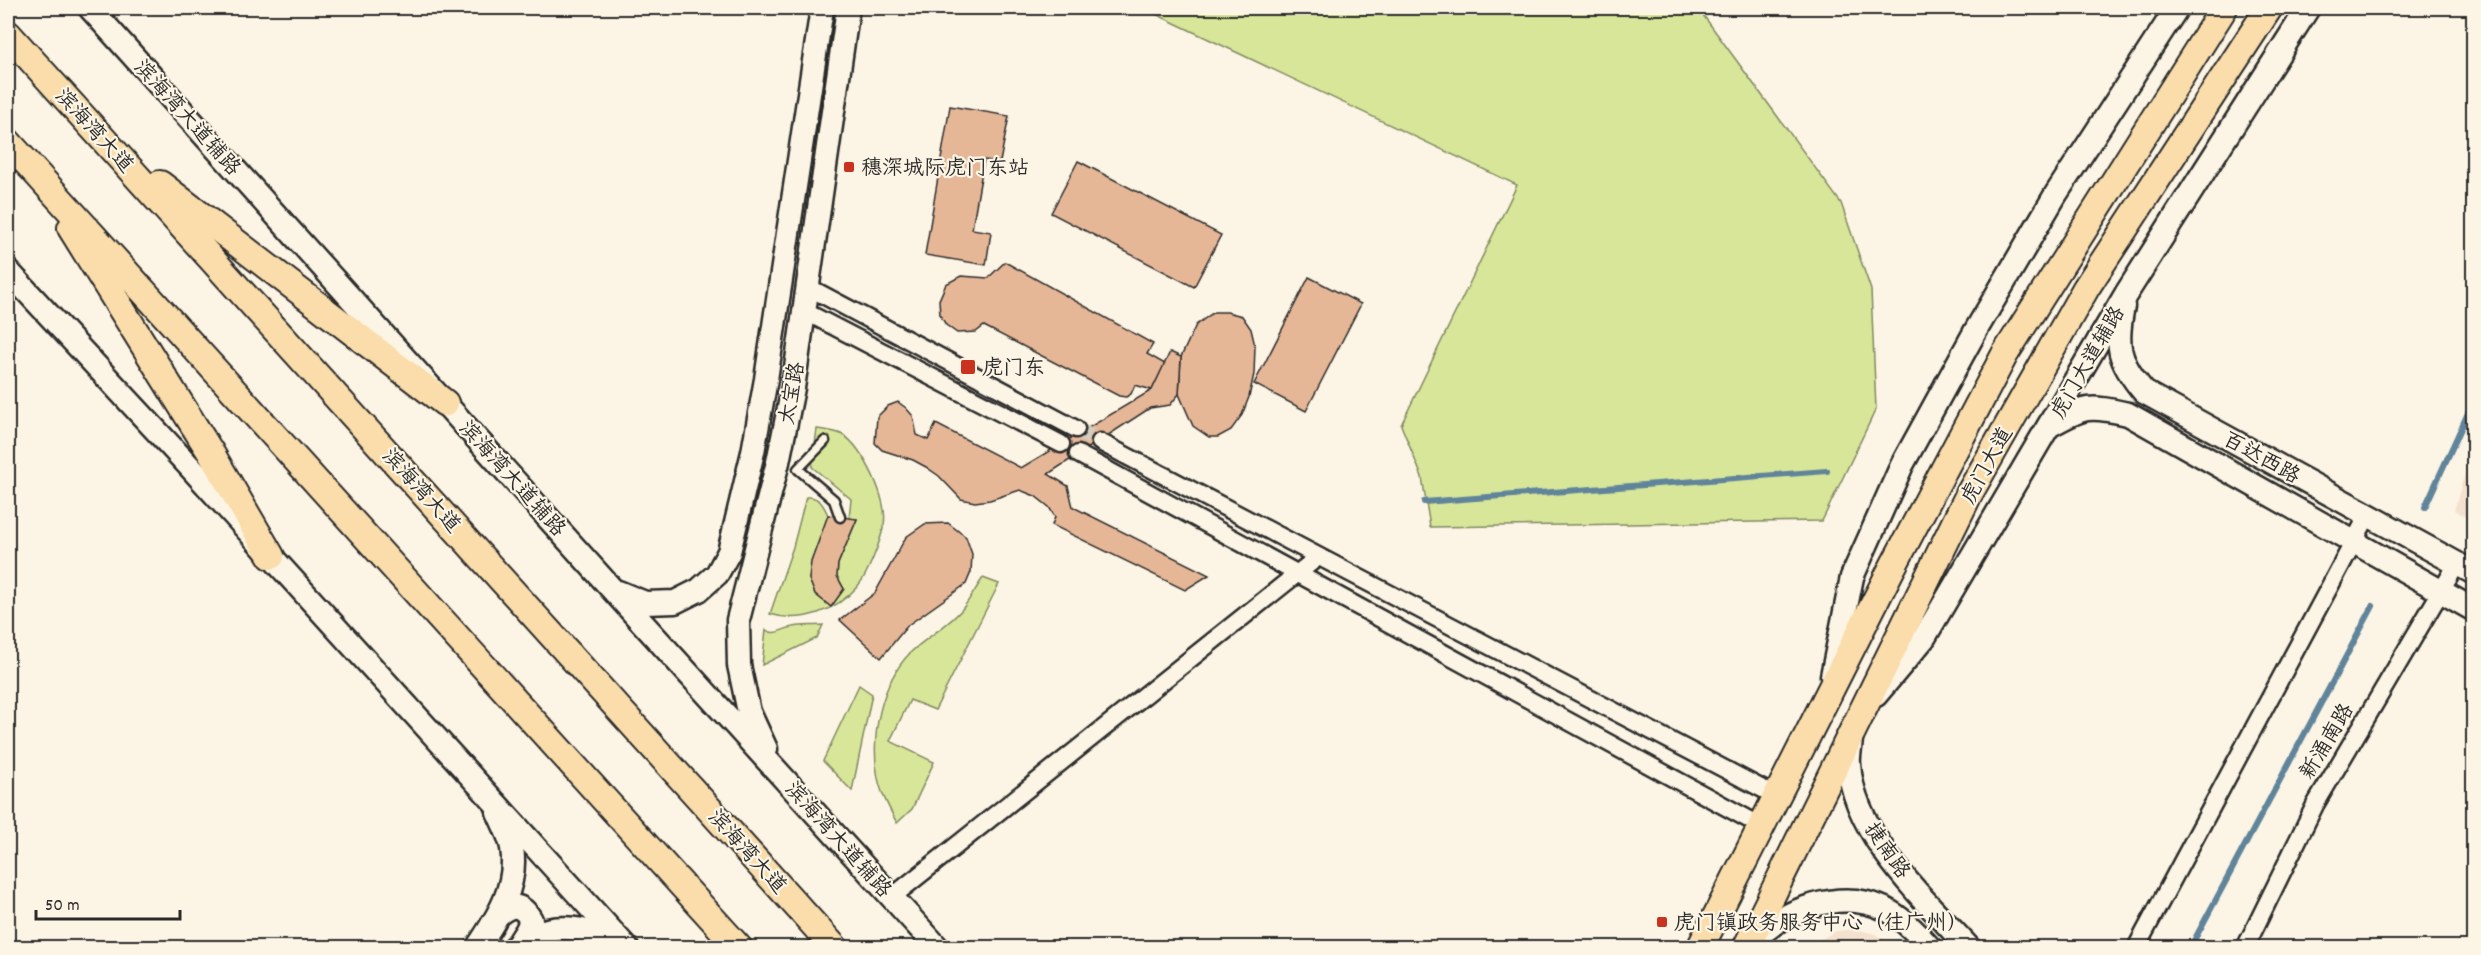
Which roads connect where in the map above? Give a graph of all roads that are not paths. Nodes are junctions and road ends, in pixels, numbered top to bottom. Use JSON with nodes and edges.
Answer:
{"nodes":[{"id":1,"x":90,"y":8,"type":"edge"},
{"id":2,"x":822,"y":8,"type":"edge"},
{"id":3,"x":848,"y":8,"type":"edge"},
{"id":4,"x":2177,"y":8,"type":"edge"},
{"id":5,"x":2224,"y":8,"type":"edge"},
{"id":6,"x":2270,"y":8,"type":"edge"},
{"id":7,"x":2308,"y":8,"type":"edge"},
{"id":8,"x":8,"y":34,"type":"edge"},
{"id":9,"x":8,"y":142,"type":"edge"},
{"id":10,"x":108,"y":144,"type":"junction"},
{"id":11,"x":39,"y":177,"type":"junction"},
{"id":12,"x":8,"y":272,"type":"edge"},
{"id":13,"x":808,"y":287,"type":"junction"},
{"id":14,"x":2126,"y":294,"type":"junction"},
{"id":15,"x":804,"y":310,"type":"junction"},
{"id":16,"x":445,"y":403,"type":"junction"},
{"id":17,"x":2049,"y":426,"type":"junction"},
{"id":18,"x":1076,"y":429,"type":"tunnel mouth"},
{"id":19,"x":825,"y":441,"type":"dead end"},
{"id":20,"x":1100,"y":442,"type":"tunnel mouth"},
{"id":21,"x":1061,"y":444,"type":"dead end"},
{"id":22,"x":1078,"y":454,"type":"dead end"},
{"id":23,"x":2368,"y":514,"type":"junction"},
{"id":24,"x":840,"y":517,"type":"dead end"},
{"id":25,"x":2353,"y":542,"type":"junction"},
{"id":26,"x":271,"y":556,"type":"junction"},
{"id":27,"x":1318,"y":557,"type":"junction"},
{"id":28,"x":2465,"y":568,"type":"edge"},
{"id":29,"x":1297,"y":573,"type":"junction"},
{"id":30,"x":613,"y":591,"type":"junction"},
{"id":31,"x":2441,"y":591,"type":"junction"},
{"id":32,"x":2474,"y":610,"type":"edge"},
{"id":33,"x":1828,"y":694,"type":"junction"},
{"id":34,"x":1857,"y":723,"type":"junction"},
{"id":35,"x":776,"y":769,"type":"junction"},
{"id":36,"x":1776,"y":796,"type":"junction"},
{"id":37,"x":493,"y":800,"type":"junction"},
{"id":38,"x":1761,"y":826,"type":"junction"},
{"id":39,"x":892,"y":897,"type":"junction"},
{"id":40,"x":499,"y":914,"type":"junction"},
{"id":41,"x":516,"y":946,"type":"edge"},
{"id":42,"x":477,"y":948,"type":"edge"},
{"id":43,"x":622,"y":948,"type":"edge"},
{"id":44,"x":627,"y":948,"type":"edge"},
{"id":45,"x":739,"y":948,"type":"edge"},
{"id":46,"x":835,"y":948,"type":"edge"},
{"id":47,"x":938,"y":948,"type":"edge"},
{"id":48,"x":1700,"y":948,"type":"edge"},
{"id":49,"x":1747,"y":948,"type":"edge"},
{"id":50,"x":1930,"y":948,"type":"edge"},
{"id":51,"x":1969,"y":948,"type":"edge"},
{"id":52,"x":2136,"y":948,"type":"edge"},
{"id":53,"x":2245,"y":948,"type":"edge"}],
"edges":[{"from":1,"to":16,"type":"main road","name":"滨海湾大道辅路"},
{"from":2,"to":30,"type":"main road","name":"太宝路"},
{"from":3,"to":13,"type":"main road","name":"太宝路"},
{"from":4,"to":33,"type":"main road"},
{"from":5,"to":33,"type":"main road","name":"虎门大道"},
{"from":6,"to":34,"type":"main road","name":"虎门大道"},
{"from":7,"to":14,"type":"main road","name":"虎门大道辅路"},
{"from":8,"to":10,"type":"main road","name":"滨海湾大道"},
{"from":9,"to":11,"type":"main road"},
{"from":10,"to":16,"type":"main road"},
{"from":10,"to":46,"type":"main road","name":"滨海湾大道"},
{"from":11,"to":26,"type":"main road"},
{"from":11,"to":45,"type":"main road"},
{"from":12,"to":26,"type":"main road"},
{"from":13,"to":15,"type":"main road","name":"太宝路"},
{"from":13,"to":18,"type":"street"},
{"from":14,"to":17,"type":"main road","name":"虎门大道辅路"},
{"from":14,"to":23,"type":"main road","name":"百达西路"},
{"from":15,"to":21,"type":"street"},
{"from":15,"to":35,"type":"main road","name":"太宝路"},
{"from":16,"to":30,"type":"main road","name":"滨海湾大道辅路"},
{"from":17,"to":25,"type":"main road","name":"百达西路"},
{"from":17,"to":34,"type":"main road","name":"虎门大道辅路"},
{"from":19,"to":24,"type":"lane"},
{"from":20,"to":27,"type":"street"},
{"from":22,"to":29,"type":"street"},
{"from":23,"to":25,"type":"street"},
{"from":23,"to":28,"type":"main road","name":"百达西路"},
{"from":25,"to":31,"type":"main road","name":"百达西路"},
{"from":25,"to":52,"type":"street"},
{"from":26,"to":37,"type":"main road"},
{"from":27,"to":29,"type":"street"},
{"from":27,"to":36,"type":"street"},
{"from":28,"to":31,"type":"street","name":"新涌南路"},
{"from":29,"to":38,"type":"street"},
{"from":29,"to":39,"type":"street"},
{"from":30,"to":35,"type":"main road","name":"滨海湾大道辅路"},
{"from":31,"to":32,"type":"main road","name":"百达西路"},
{"from":31,"to":53,"type":"street","name":"新涌南路"},
{"from":33,"to":36,"type":"main road","name":"虎门大道"},
{"from":34,"to":49,"type":"main road","name":"虎门大道"},
{"from":34,"to":51,"type":"main road","name":"捷南路"},
{"from":35,"to":39,"type":"main road","name":"滨海湾大道辅路"},
{"from":36,"to":38,"type":"main road","name":"虎门大道"},
{"from":37,"to":40,"type":"main road"},
{"from":37,"to":44,"type":"main road"},
{"from":38,"to":48,"type":"main road","name":"虎门大道"},
{"from":39,"to":47,"type":"main road","name":"滨海湾大道辅路"},
{"from":40,"to":41,"type":"main road"},
{"from":40,"to":42,"type":"main road"},
{"from":41,"to":43,"type":"main road"},
{"from":49,"to":50,"type":"main road","name":"捷南路"}]}
